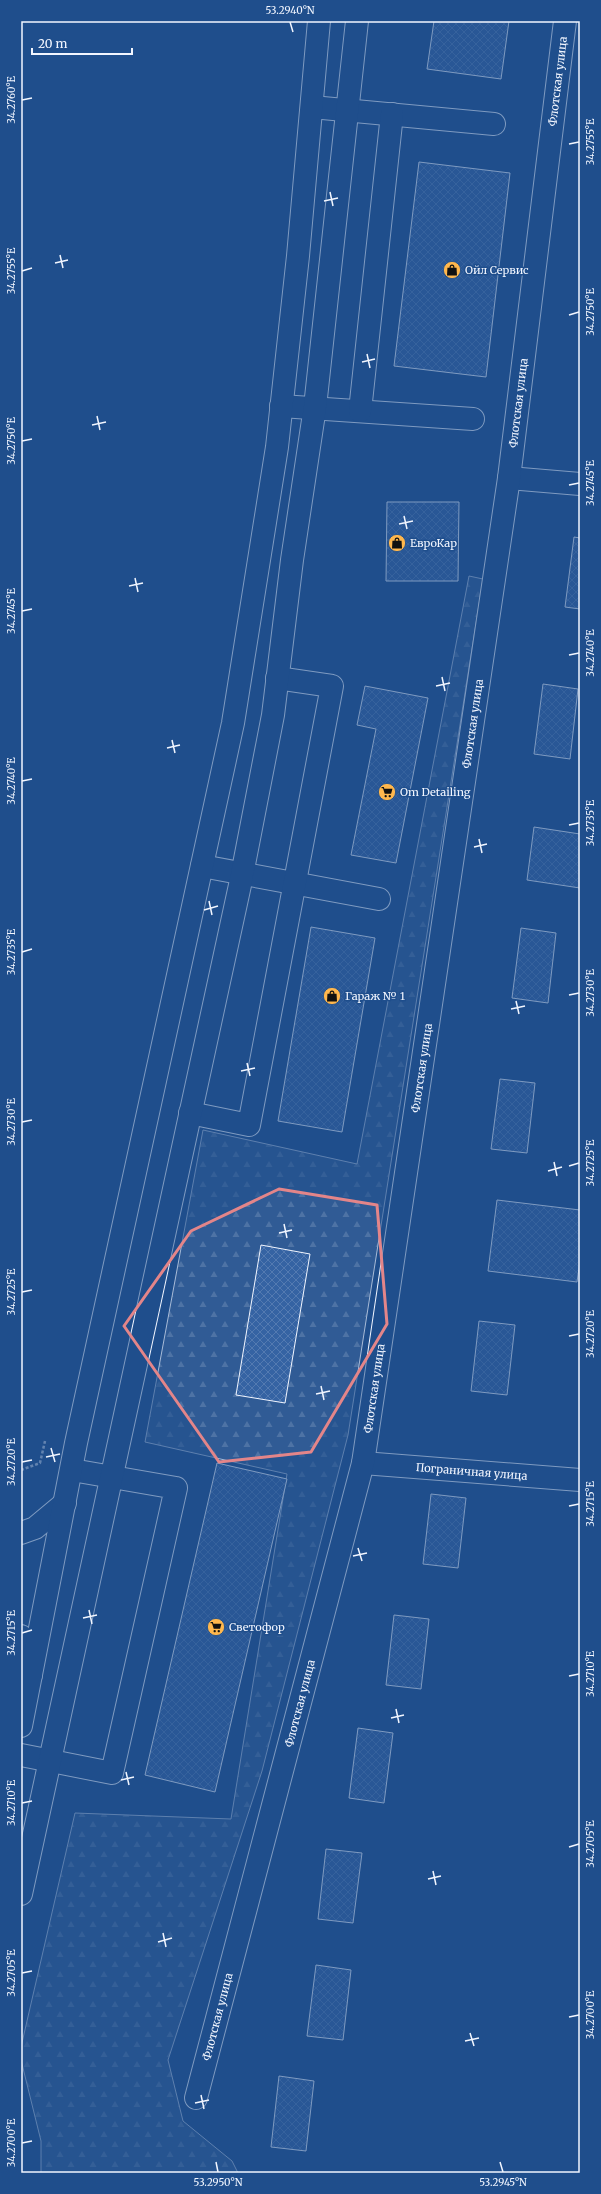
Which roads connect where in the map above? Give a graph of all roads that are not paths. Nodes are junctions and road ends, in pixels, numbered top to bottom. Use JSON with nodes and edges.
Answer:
{"nodes":[{"id":1,"x":319,"y":21,"type":"edge"},
{"id":2,"x":357,"y":21,"type":"edge"},
{"id":3,"x":565,"y":21,"type":"edge"},
{"id":4,"x":312,"y":107,"type":"junction"},
{"id":5,"x":347,"y":110,"type":"junction"},
{"id":6,"x":392,"y":114,"type":"junction"},
{"id":7,"x":494,"y":124,"type":"dead end"},
{"id":8,"x":281,"y":406,"type":"junction"},
{"id":9,"x":314,"y":407,"type":"junction"},
{"id":10,"x":360,"y":411,"type":"junction"},
{"id":11,"x":473,"y":418,"type":"dead end"},
{"id":12,"x":509,"y":478,"type":"junction"},
{"id":13,"x":580,"y":484,"type":"edge"},
{"id":14,"x":277,"y":678,"type":"junction"},
{"id":15,"x":202,"y":866,"type":"junction"},
{"id":16,"x":242,"y":874,"type":"junction"},
{"id":17,"x":294,"y":884,"type":"junction"},
{"id":18,"x":379,"y":899,"type":"dead end"},
{"id":19,"x":190,"y":1113,"type":"junction"},
{"id":20,"x":363,"y":1463,"type":"junction"},
{"id":21,"x":72,"y":1470,"type":"junction"},
{"id":22,"x":111,"y":1477,"type":"junction"},
{"id":23,"x":580,"y":1480,"type":"edge"},
{"id":24,"x":65,"y":1503,"type":"junction"},
{"id":25,"x":21,"y":1533,"type":"edge"},
{"id":26,"x":21,"y":1636,"type":"edge"},
{"id":27,"x":31,"y":1675,"type":"junction"},
{"id":28,"x":21,"y":1726,"type":"edge"},
{"id":29,"x":21,"y":1755,"type":"edge"},
{"id":30,"x":50,"y":1761,"type":"junction"},
{"id":31,"x":21,"y":1894,"type":"edge"},
{"id":32,"x":196,"y":2098,"type":"dead end"}],
"edges":[{"from":1,"to":4,"type":"main road"},
{"from":2,"to":5,"type":"main road"},
{"from":3,"to":12,"type":"main road","name":"Флотская улица"},
{"from":4,"to":5,"type":"main road"},
{"from":4,"to":8,"type":"main road"},
{"from":5,"to":6,"type":"main road"},
{"from":5,"to":9,"type":"main road"},
{"from":6,"to":7,"type":"main road"},
{"from":6,"to":10,"type":"main road"},
{"from":8,"to":9,"type":"main road"},
{"from":8,"to":15,"type":"main road"},
{"from":9,"to":10,"type":"main road"},
{"from":9,"to":14,"type":"main road"},
{"from":10,"to":11,"type":"main road"},
{"from":12,"to":13,"type":"main road"},
{"from":12,"to":20,"type":"main road","name":"Флотская улица"},
{"from":14,"to":16,"type":"main road"},
{"from":14,"to":17,"type":"main road"},
{"from":15,"to":16,"type":"main road"},
{"from":15,"to":21,"type":"main road"},
{"from":16,"to":17,"type":"main road"},
{"from":16,"to":19,"type":"main road"},
{"from":17,"to":18,"type":"main road"},
{"from":17,"to":19,"type":"main road"},
{"from":19,"to":22,"type":"main road"},
{"from":20,"to":23,"type":"main road","name":"Пограничная улица"},
{"from":20,"to":32,"type":"main road","name":"Флотская улица"},
{"from":21,"to":22,"type":"main road"},
{"from":21,"to":24,"type":"main road"},
{"from":22,"to":30,"type":"main road"},
{"from":22,"to":30,"type":"main road"},
{"from":24,"to":25,"type":"main road"},
{"from":24,"to":27,"type":"main road"},
{"from":26,"to":27,"type":"main road"},
{"from":27,"to":28,"type":"main road"},
{"from":29,"to":30,"type":"main road"},
{"from":30,"to":31,"type":"main road"}]}
